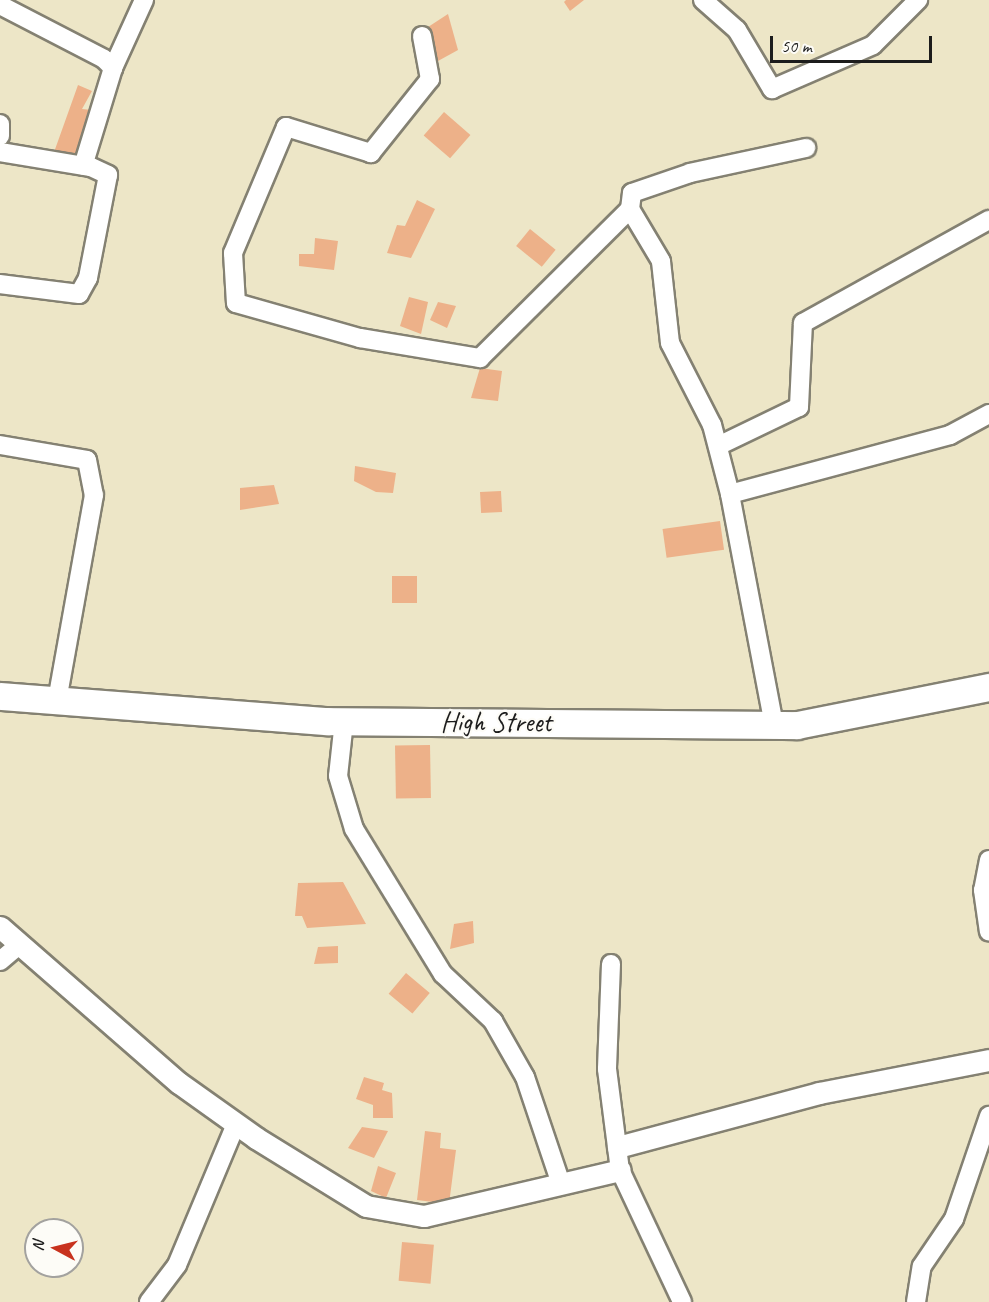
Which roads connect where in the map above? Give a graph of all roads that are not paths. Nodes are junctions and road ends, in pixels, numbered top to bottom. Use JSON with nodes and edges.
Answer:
{"nodes":[{"id":1,"x":144,"y":0,"type":"edge"},
{"id":2,"x":703,"y":0,"type":"edge"},
{"id":3,"x":918,"y":0,"type":"edge"},
{"id":4,"x":0,"y":5,"type":"edge"},
{"id":5,"x":422,"y":36,"type":"dead end"},
{"id":6,"x":113,"y":68,"type":"junction"},
{"id":7,"x":0,"y":124,"type":"edge"},
{"id":8,"x":0,"y":136,"type":"edge"},
{"id":9,"x":806,"y":148,"type":"dead end"},
{"id":10,"x":0,"y":153,"type":"edge"},
{"id":11,"x":83,"y":166,"type":"junction"},
{"id":12,"x":630,"y":209,"type":"junction"},
{"id":13,"x":989,"y":220,"type":"edge"},
{"id":14,"x":0,"y":284,"type":"edge"},
{"id":15,"x":989,"y":414,"type":"edge"},
{"id":16,"x":0,"y":445,"type":"edge"},
{"id":17,"x":718,"y":446,"type":"junction"},
{"id":18,"x":730,"y":494,"type":"junction"},
{"id":19,"x":989,"y":687,"type":"edge"},
{"id":20,"x":0,"y":696,"type":"edge"},
{"id":21,"x":57,"y":701,"type":"junction"},
{"id":22,"x":344,"y":722,"type":"junction"},
{"id":23,"x":774,"y":725,"type":"junction"},
{"id":24,"x":989,"y":860,"type":"edge"},
{"id":25,"x":0,"y":927,"type":"edge"},
{"id":26,"x":989,"y":932,"type":"edge"},
{"id":27,"x":19,"y":945,"type":"junction"},
{"id":28,"x":0,"y":961,"type":"edge"},
{"id":29,"x":611,"y":964,"type":"dead end"},
{"id":30,"x":989,"y":1060,"type":"edge"},
{"id":31,"x":989,"y":1116,"type":"edge"},
{"id":32,"x":236,"y":1124,"type":"junction"},
{"id":33,"x":618,"y":1147,"type":"junction"},
{"id":34,"x":621,"y":1170,"type":"junction"},
{"id":35,"x":561,"y":1184,"type":"junction"},
{"id":36,"x":149,"y":1302,"type":"edge"},
{"id":37,"x":682,"y":1302,"type":"edge"},
{"id":38,"x":916,"y":1302,"type":"edge"}],
"edges":[{"from":1,"to":6,"type":"street"},
{"from":2,"to":3,"type":"street"},
{"from":4,"to":6,"type":"street"},
{"from":5,"to":12,"type":"street"},
{"from":6,"to":11,"type":"street"},
{"from":7,"to":8,"type":"street"},
{"from":9,"to":12,"type":"street"},
{"from":10,"to":11,"type":"street"},
{"from":11,"to":14,"type":"street"},
{"from":12,"to":17,"type":"street"},
{"from":13,"to":17,"type":"street"},
{"from":15,"to":18,"type":"street"},
{"from":16,"to":21,"type":"street"},
{"from":17,"to":18,"type":"street"},
{"from":18,"to":23,"type":"street"},
{"from":19,"to":23,"type":"main road","name":"High Street"},
{"from":20,"to":21,"type":"main road","name":"High Street"},
{"from":21,"to":22,"type":"main road","name":"High Street"},
{"from":22,"to":23,"type":"main road","name":"High Street"},
{"from":22,"to":35,"type":"street"},
{"from":24,"to":26,"type":"street"},
{"from":25,"to":27,"type":"street"},
{"from":27,"to":28,"type":"street"},
{"from":27,"to":32,"type":"street"},
{"from":29,"to":33,"type":"street"},
{"from":30,"to":33,"type":"street"},
{"from":31,"to":38,"type":"street"},
{"from":32,"to":35,"type":"street"},
{"from":32,"to":36,"type":"street"},
{"from":33,"to":34,"type":"street"},
{"from":34,"to":35,"type":"street"},
{"from":34,"to":37,"type":"street"}]}
